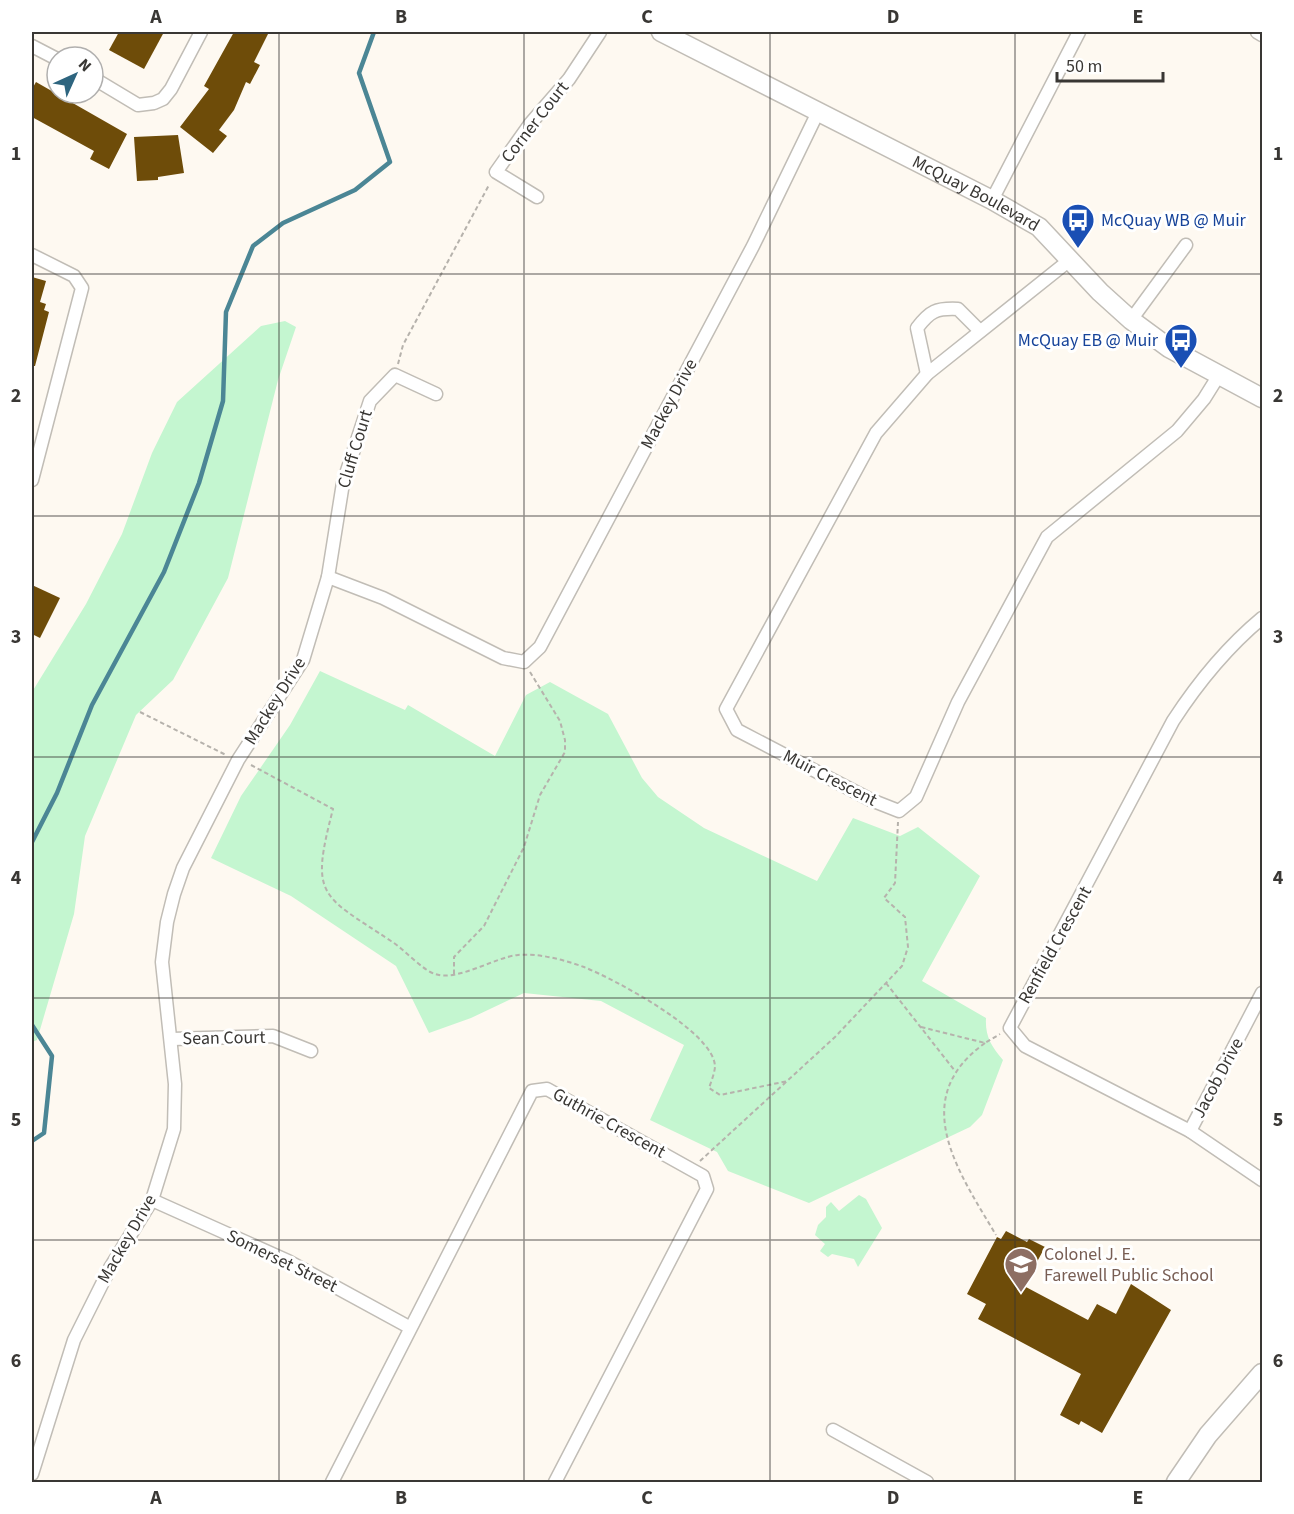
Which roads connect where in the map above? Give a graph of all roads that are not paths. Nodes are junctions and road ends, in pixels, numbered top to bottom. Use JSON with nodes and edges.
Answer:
{"nodes":[{"id":1,"x":201,"y":32,"type":"edge"},
{"id":2,"x":600,"y":32,"type":"edge"},
{"id":3,"x":661,"y":32,"type":"edge"},
{"id":4,"x":1079,"y":32,"type":"edge"},
{"id":5,"x":1257,"y":32,"type":"edge"},
{"id":6,"x":1263,"y":35,"type":"edge"},
{"id":7,"x":105,"y":85,"type":"edge"},
{"id":8,"x":818,"y":112,"type":"junction"},
{"id":9,"x":537,"y":197,"type":"dead end"},
{"id":10,"x":992,"y":200,"type":"junction"},
{"id":11,"x":1186,"y":245,"type":"dead end"},
{"id":12,"x":32,"y":255,"type":"edge"},
{"id":13,"x":1071,"y":259,"type":"junction"},
{"id":14,"x":1131,"y":320,"type":"junction"},
{"id":15,"x":980,"y":331,"type":"junction"},
{"id":16,"x":927,"y":374,"type":"junction"},
{"id":17,"x":1219,"y":375,"type":"junction"},
{"id":18,"x":436,"y":394,"type":"dead end"},
{"id":19,"x":1263,"y":398,"type":"edge"},
{"id":20,"x":32,"y":480,"type":"edge"},
{"id":21,"x":328,"y":577,"type":"junction"},
{"id":22,"x":1263,"y":618,"type":"edge"},
{"id":23,"x":1263,"y":993,"type":"edge"},
{"id":24,"x":172,"y":1039,"type":"junction"},
{"id":25,"x":311,"y":1051,"type":"dead end"},
{"id":26,"x":1190,"y":1131,"type":"junction"},
{"id":27,"x":1263,"y":1180,"type":"edge"},
{"id":28,"x":153,"y":1200,"type":"junction"},
{"id":29,"x":409,"y":1328,"type":"junction"},
{"id":30,"x":1263,"y":1373,"type":"edge"},
{"id":31,"x":832,"y":1430,"type":"dead end"},
{"id":32,"x":32,"y":1474,"type":"edge"},
{"id":33,"x":332,"y":1482,"type":"edge"},
{"id":34,"x":555,"y":1482,"type":"edge"},
{"id":35,"x":927,"y":1482,"type":"edge"},
{"id":36,"x":1176,"y":1482,"type":"edge"}],
"edges":[{"from":1,"to":7,"type":"street"},
{"from":2,"to":9,"type":"street","name":"Corner Court"},
{"from":3,"to":8,"type":"street","name":"McQuay Boulevard"},
{"from":4,"to":10,"type":"street"},
{"from":5,"to":6,"type":"street"},
{"from":8,"to":10,"type":"street","name":"McQuay Boulevard"},
{"from":8,"to":21,"type":"street","name":"Mackey Drive"},
{"from":10,"to":13,"type":"street","name":"McQuay Boulevard"},
{"from":11,"to":14,"type":"street"},
{"from":12,"to":20,"type":"street"},
{"from":13,"to":14,"type":"street","name":"McQuay Boulevard"},
{"from":13,"to":15,"type":"street","name":"Muir Crescent"},
{"from":14,"to":17,"type":"street","name":"McQuay Boulevard"},
{"from":15,"to":16,"type":"street","name":"Muir Crescent"},
{"from":15,"to":16,"type":"street"},
{"from":16,"to":17,"type":"street","name":"Muir Crescent"},
{"from":17,"to":19,"type":"street","name":"McQuay Boulevard"},
{"from":18,"to":21,"type":"street","name":"Cluff Court"},
{"from":21,"to":24,"type":"street","name":"Mackey Drive"},
{"from":22,"to":26,"type":"street","name":"Renfield Crescent"},
{"from":23,"to":26,"type":"street","name":"Jacob Drive"},
{"from":24,"to":25,"type":"street","name":"Sean Court"},
{"from":24,"to":28,"type":"street","name":"Mackey Drive"},
{"from":26,"to":27,"type":"street"},
{"from":28,"to":29,"type":"street","name":"Somerset Street"},
{"from":28,"to":32,"type":"street","name":"Mackey Drive"},
{"from":29,"to":33,"type":"street","name":"Guthrie Crescent"},
{"from":29,"to":34,"type":"street","name":"Guthrie Crescent"},
{"from":30,"to":36,"type":"street"},
{"from":31,"to":35,"type":"street"}]}
